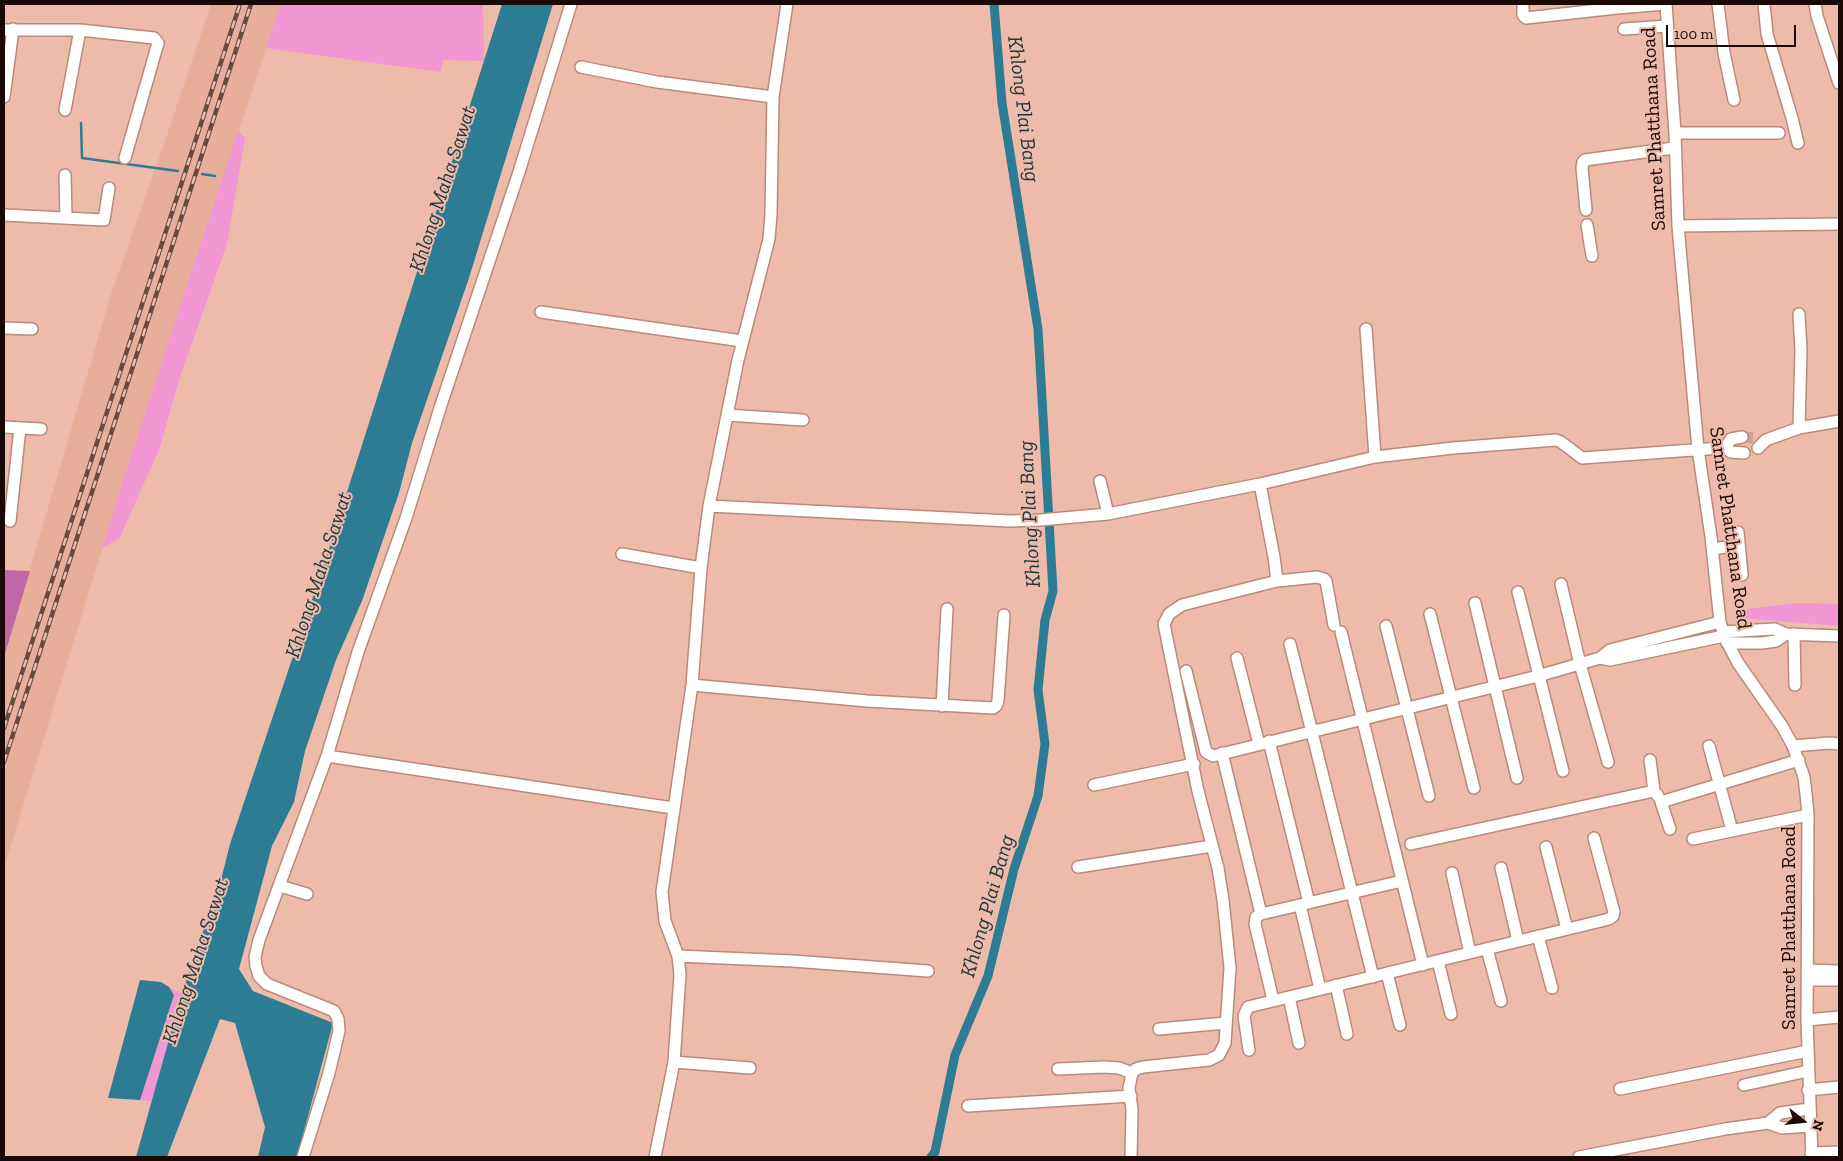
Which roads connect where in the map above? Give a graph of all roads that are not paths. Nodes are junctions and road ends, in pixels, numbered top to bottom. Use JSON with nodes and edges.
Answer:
{"nodes":[{"id":1,"x":572,"y":4,"type":"edge"},
{"id":2,"x":786,"y":4,"type":"edge"},
{"id":3,"x":1523,"y":4,"type":"edge"},
{"id":4,"x":1666,"y":4,"type":"edge"},
{"id":5,"x":1718,"y":4,"type":"edge"},
{"id":6,"x":1764,"y":4,"type":"edge"},
{"id":7,"x":1815,"y":4,"type":"edge"},
{"id":8,"x":1570,"y":9,"type":"edge"},
{"id":9,"x":1667,"y":26,"type":"junction"},
{"id":10,"x":8,"y":29,"type":"edge"},
{"id":11,"x":1624,"y":29,"type":"dead end"},
{"id":12,"x":80,"y":30,"type":"junction"},
{"id":13,"x":581,"y":67,"type":"dead end"},
{"id":14,"x":1839,"y":83,"type":"edge"},
{"id":15,"x":4,"y":97,"type":"edge"},
{"id":16,"x":773,"y":97,"type":"junction"},
{"id":17,"x":1734,"y":100,"type":"dead end"},
{"id":18,"x":65,"y":110,"type":"dead end"},
{"id":19,"x":1675,"y":133,"type":"junction"},
{"id":20,"x":1779,"y":133,"type":"dead end"},
{"id":21,"x":1798,"y":143,"type":"dead end"},
{"id":22,"x":1674,"y":148,"type":"junction"},
{"id":23,"x":125,"y":158,"type":"dead end"},
{"id":24,"x":65,"y":175,"type":"dead end"},
{"id":25,"x":109,"y":188,"type":"dead end"},
{"id":26,"x":1586,"y":210,"type":"dead end"},
{"id":27,"x":4,"y":215,"type":"edge"},
{"id":28,"x":66,"y":218,"type":"junction"},
{"id":29,"x":1839,"y":224,"type":"edge"},
{"id":30,"x":1587,"y":225,"type":"dead end"},
{"id":31,"x":1678,"y":226,"type":"junction"},
{"id":32,"x":1592,"y":256,"type":"dead end"},
{"id":33,"x":541,"y":312,"type":"dead end"},
{"id":34,"x":1799,"y":314,"type":"dead end"},
{"id":35,"x":4,"y":328,"type":"edge"},
{"id":36,"x":32,"y":329,"type":"dead end"},
{"id":37,"x":1366,"y":329,"type":"dead end"},
{"id":38,"x":742,"y":341,"type":"junction"},
{"id":39,"x":727,"y":415,"type":"junction"},
{"id":40,"x":803,"y":420,"type":"dead end"},
{"id":41,"x":1839,"y":421,"type":"edge"},
{"id":42,"x":4,"y":427,"type":"edge"},
{"id":43,"x":20,"y":428,"type":"junction"},
{"id":44,"x":1799,"y":428,"type":"junction"},
{"id":45,"x":41,"y":429,"type":"dead end"},
{"id":46,"x":1742,"y":437,"type":"tunnel mouth"},
{"id":47,"x":1760,"y":442,"type":"tunnel mouth"},
{"id":48,"x":1723,"y":448,"type":"junction"},
{"id":49,"x":1702,"y":449,"type":"junction"},
{"id":50,"x":1744,"y":453,"type":"dead end"},
{"id":51,"x":1375,"y":457,"type":"junction"},
{"id":52,"x":1100,"y":481,"type":"dead end"},
{"id":53,"x":1260,"y":484,"type":"junction"},
{"id":54,"x":709,"y":506,"type":"junction"},
{"id":55,"x":1108,"y":514,"type":"junction"},
{"id":56,"x":10,"y":521,"type":"dead end"},
{"id":57,"x":1738,"y":532,"type":"dead end"},
{"id":58,"x":1726,"y":547,"type":"junction"},
{"id":59,"x":622,"y":554,"type":"dead end"},
{"id":60,"x":701,"y":568,"type":"junction"},
{"id":61,"x":1742,"y":575,"type":"dead end"},
{"id":62,"x":1277,"y":581,"type":"junction"},
{"id":63,"x":1561,"y":584,"type":"dead end"},
{"id":64,"x":1518,"y":592,"type":"dead end"},
{"id":65,"x":1475,"y":603,"type":"dead end"},
{"id":66,"x":947,"y":609,"type":"dead end"},
{"id":67,"x":1430,"y":614,"type":"dead end"},
{"id":68,"x":1004,"y":615,"type":"dead end"},
{"id":69,"x":1386,"y":626,"type":"dead end"},
{"id":70,"x":1724,"y":633,"type":"junction"},
{"id":71,"x":1790,"y":634,"type":"junction"},
{"id":72,"x":1839,"y":636,"type":"edge"},
{"id":73,"x":1290,"y":644,"type":"dead end"},
{"id":74,"x":1237,"y":658,"type":"dead end"},
{"id":75,"x":1580,"y":664,"type":"junction"},
{"id":76,"x":1186,"y":670,"type":"dead end"},
{"id":77,"x":1538,"y":676,"type":"junction"},
{"id":78,"x":692,"y":685,"type":"junction"},
{"id":79,"x":1795,"y":685,"type":"dead end"},
{"id":80,"x":1494,"y":687,"type":"junction"},
{"id":81,"x":1450,"y":697,"type":"junction"},
{"id":82,"x":942,"y":706,"type":"junction"},
{"id":83,"x":1407,"y":708,"type":"junction"},
{"id":84,"x":1363,"y":719,"type":"junction"},
{"id":85,"x":1312,"y":732,"type":"junction"},
{"id":86,"x":1264,"y":743,"type":"junction"},
{"id":87,"x":1839,"y":744,"type":"edge"},
{"id":88,"x":1709,"y":746,"type":"dead end"},
{"id":89,"x":1793,"y":746,"type":"junction"},
{"id":90,"x":1222,"y":753,"type":"junction"},
{"id":91,"x":327,"y":756,"type":"junction"},
{"id":92,"x":1650,"y":760,"type":"dead end"},
{"id":93,"x":1799,"y":760,"type":"junction"},
{"id":94,"x":1608,"y":762,"type":"dead end"},
{"id":95,"x":1194,"y":764,"type":"junction"},
{"id":96,"x":1563,"y":771,"type":"dead end"},
{"id":97,"x":1517,"y":778,"type":"dead end"},
{"id":98,"x":1094,"y":785,"type":"dead end"},
{"id":99,"x":1721,"y":785,"type":"junction"},
{"id":100,"x":1474,"y":788,"type":"dead end"},
{"id":101,"x":1654,"y":791,"type":"junction"},
{"id":102,"x":1429,"y":796,"type":"dead end"},
{"id":103,"x":1661,"y":802,"type":"junction"},
{"id":104,"x":673,"y":808,"type":"junction"},
{"id":105,"x":1808,"y":815,"type":"junction"},
{"id":106,"x":1730,"y":823,"type":"dead end"},
{"id":107,"x":1670,"y":829,"type":"dead end"},
{"id":108,"x":1594,"y":838,"type":"dead end"},
{"id":109,"x":1692,"y":839,"type":"dead end"},
{"id":110,"x":1411,"y":844,"type":"dead end"},
{"id":111,"x":1212,"y":846,"type":"junction"},
{"id":112,"x":1546,"y":846,"type":"dead end"},
{"id":113,"x":1078,"y":867,"type":"dead end"},
{"id":114,"x":1501,"y":868,"type":"dead end"},
{"id":115,"x":1452,"y":873,"type":"dead end"},
{"id":116,"x":1402,"y":881,"type":"junction"},
{"id":117,"x":280,"y":886,"type":"junction"},
{"id":118,"x":1353,"y":892,"type":"junction"},
{"id":119,"x":307,"y":894,"type":"dead end"},
{"id":120,"x":1304,"y":904,"type":"junction"},
{"id":121,"x":1261,"y":914,"type":"junction"},
{"id":122,"x":1567,"y":929,"type":"junction"},
{"id":123,"x":1538,"y":936,"type":"junction"},
{"id":124,"x":1518,"y":941,"type":"junction"},
{"id":125,"x":1487,"y":949,"type":"junction"},
{"id":126,"x":1470,"y":953,"type":"junction"},
{"id":127,"x":678,"y":956,"type":"junction"},
{"id":128,"x":1438,"y":961,"type":"junction"},
{"id":129,"x":1423,"y":964,"type":"junction"},
{"id":130,"x":928,"y":971,"type":"dead end"},
{"id":131,"x":1839,"y":971,"type":"edge"},
{"id":132,"x":1387,"y":973,"type":"junction"},
{"id":133,"x":1807,"y":975,"type":"junction"},
{"id":134,"x":1373,"y":977,"type":"junction"},
{"id":135,"x":1839,"y":980,"type":"edge"},
{"id":136,"x":1336,"y":985,"type":"junction"},
{"id":137,"x":1552,"y":988,"type":"dead end"},
{"id":138,"x":1320,"y":989,"type":"junction"},
{"id":139,"x":1289,"y":996,"type":"junction"},
{"id":140,"x":1273,"y":1000,"type":"junction"},
{"id":141,"x":1501,"y":1001,"type":"dead end"},
{"id":142,"x":1451,"y":1014,"type":"dead end"},
{"id":143,"x":1839,"y":1017,"type":"edge"},
{"id":144,"x":1807,"y":1020,"type":"junction"},
{"id":145,"x":1226,"y":1024,"type":"junction"},
{"id":146,"x":1400,"y":1025,"type":"dead end"},
{"id":147,"x":1160,"y":1029,"type":"dead end"},
{"id":148,"x":1348,"y":1034,"type":"dead end"},
{"id":149,"x":1299,"y":1043,"type":"dead end"},
{"id":150,"x":1249,"y":1050,"type":"dead end"},
{"id":151,"x":1808,"y":1051,"type":"junction"},
{"id":152,"x":674,"y":1062,"type":"junction"},
{"id":153,"x":750,"y":1068,"type":"dead end"},
{"id":154,"x":1058,"y":1070,"type":"dead end"},
{"id":155,"x":1808,"y":1071,"type":"junction"},
{"id":156,"x":1132,"y":1073,"type":"junction"},
{"id":157,"x":1744,"y":1085,"type":"dead end"},
{"id":158,"x":1839,"y":1088,"type":"edge"},
{"id":159,"x":1620,"y":1089,"type":"dead end"},
{"id":160,"x":1808,"y":1090,"type":"junction"},
{"id":161,"x":1131,"y":1096,"type":"junction"},
{"id":162,"x":968,"y":1106,"type":"dead end"},
{"id":163,"x":1809,"y":1109,"type":"junction"},
{"id":164,"x":1768,"y":1123,"type":"junction"},
{"id":165,"x":1810,"y":1126,"type":"junction"},
{"id":166,"x":1839,"y":1152,"type":"edge"},
{"id":167,"x":1812,"y":1155,"type":"edge"},
{"id":168,"x":303,"y":1157,"type":"edge"},
{"id":169,"x":656,"y":1157,"type":"edge"},
{"id":170,"x":1131,"y":1157,"type":"edge"},
{"id":171,"x":1579,"y":1157,"type":"edge"}],
"edges":[{"from":1,"to":91,"type":"street"},
{"from":2,"to":16,"type":"street"},
{"from":3,"to":8,"type":"street"},
{"from":4,"to":8,"type":"street"},
{"from":4,"to":9,"type":"street","name":"Samret Phatthana Road"},
{"from":5,"to":17,"type":"street"},
{"from":6,"to":21,"type":"street"},
{"from":7,"to":14,"type":"street"},
{"from":9,"to":11,"type":"street"},
{"from":9,"to":19,"type":"street","name":"Samret Phatthana Road"},
{"from":10,"to":12,"type":"street"},
{"from":10,"to":15,"type":"street"},
{"from":12,"to":18,"type":"street"},
{"from":12,"to":23,"type":"street"},
{"from":13,"to":16,"type":"street"},
{"from":16,"to":38,"type":"street"},
{"from":19,"to":20,"type":"street"},
{"from":19,"to":22,"type":"street","name":"Samret Phatthana Road"},
{"from":22,"to":26,"type":"street"},
{"from":22,"to":31,"type":"street","name":"Samret Phatthana Road"},
{"from":24,"to":28,"type":"street"},
{"from":25,"to":28,"type":"street"},
{"from":27,"to":28,"type":"street"},
{"from":29,"to":31,"type":"street"},
{"from":30,"to":32,"type":"street"},
{"from":31,"to":49,"type":"street","name":"Samret Phatthana Road"},
{"from":33,"to":38,"type":"street"},
{"from":34,"to":44,"type":"street"},
{"from":35,"to":36,"type":"street"},
{"from":37,"to":51,"type":"street"},
{"from":38,"to":39,"type":"street"},
{"from":39,"to":40,"type":"street"},
{"from":39,"to":54,"type":"street"},
{"from":41,"to":44,"type":"street"},
{"from":42,"to":43,"type":"street"},
{"from":43,"to":45,"type":"street"},
{"from":43,"to":56,"type":"street"},
{"from":44,"to":47,"type":"street"},
{"from":46,"to":48,"type":"street"},
{"from":48,"to":49,"type":"street"},
{"from":48,"to":50,"type":"street"},
{"from":49,"to":51,"type":"street"},
{"from":49,"to":58,"type":"street","name":"Samret Phatthana Road"},
{"from":51,"to":53,"type":"street"},
{"from":52,"to":55,"type":"street"},
{"from":53,"to":55,"type":"street"},
{"from":53,"to":62,"type":"street"},
{"from":54,"to":55,"type":"street"},
{"from":54,"to":60,"type":"street"},
{"from":57,"to":58,"type":"street"},
{"from":58,"to":61,"type":"street"},
{"from":58,"to":70,"type":"street","name":"Samret Phatthana Road"},
{"from":59,"to":60,"type":"street"},
{"from":60,"to":78,"type":"street"},
{"from":62,"to":84,"type":"street"},
{"from":62,"to":95,"type":"street"},
{"from":63,"to":75,"type":"street"},
{"from":64,"to":77,"type":"street"},
{"from":65,"to":80,"type":"street"},
{"from":66,"to":82,"type":"street"},
{"from":67,"to":81,"type":"street"},
{"from":68,"to":82,"type":"street"},
{"from":69,"to":83,"type":"street"},
{"from":70,"to":71,"type":"street"},
{"from":70,"to":75,"type":"street"},
{"from":70,"to":89,"type":"street","name":"Samret Phatthana Road"},
{"from":71,"to":72,"type":"street"},
{"from":71,"to":79,"type":"street"},
{"from":73,"to":85,"type":"street"},
{"from":74,"to":86,"type":"street"},
{"from":75,"to":77,"type":"street"},
{"from":75,"to":94,"type":"street"},
{"from":76,"to":90,"type":"street"},
{"from":77,"to":80,"type":"street"},
{"from":77,"to":96,"type":"street"},
{"from":78,"to":82,"type":"street"},
{"from":78,"to":104,"type":"street"},
{"from":80,"to":81,"type":"street"},
{"from":80,"to":97,"type":"street"},
{"from":81,"to":83,"type":"street"},
{"from":81,"to":100,"type":"street"},
{"from":83,"to":84,"type":"street"},
{"from":83,"to":102,"type":"street"},
{"from":84,"to":85,"type":"street"},
{"from":84,"to":116,"type":"street"},
{"from":85,"to":86,"type":"street"},
{"from":85,"to":118,"type":"street"},
{"from":86,"to":90,"type":"street"},
{"from":86,"to":120,"type":"street"},
{"from":87,"to":89,"type":"street"},
{"from":88,"to":99,"type":"street"},
{"from":89,"to":93,"type":"street","name":"Samret Phatthana Road"},
{"from":90,"to":121,"type":"street"},
{"from":91,"to":104,"type":"street"},
{"from":91,"to":117,"type":"street"},
{"from":92,"to":101,"type":"street"},
{"from":93,"to":99,"type":"street"},
{"from":93,"to":105,"type":"street","name":"Samret Phatthana Road"},
{"from":95,"to":98,"type":"street"},
{"from":95,"to":111,"type":"street"},
{"from":99,"to":103,"type":"street"},
{"from":99,"to":106,"type":"street"},
{"from":101,"to":103,"type":"street"},
{"from":101,"to":110,"type":"street"},
{"from":103,"to":107,"type":"street"},
{"from":104,"to":127,"type":"street"},
{"from":105,"to":109,"type":"street"},
{"from":105,"to":133,"type":"street","name":"Samret Phatthana Road"},
{"from":108,"to":122,"type":"street"},
{"from":111,"to":113,"type":"street"},
{"from":111,"to":145,"type":"street"},
{"from":112,"to":122,"type":"street"},
{"from":114,"to":124,"type":"street"},
{"from":115,"to":126,"type":"street"},
{"from":116,"to":118,"type":"street"},
{"from":116,"to":129,"type":"street"},
{"from":117,"to":119,"type":"street"},
{"from":117,"to":168,"type":"street"},
{"from":118,"to":120,"type":"street"},
{"from":118,"to":134,"type":"street"},
{"from":120,"to":121,"type":"street"},
{"from":120,"to":138,"type":"street"},
{"from":121,"to":140,"type":"street"},
{"from":122,"to":123,"type":"street"},
{"from":123,"to":124,"type":"street"},
{"from":123,"to":137,"type":"street"},
{"from":124,"to":125,"type":"street"},
{"from":125,"to":126,"type":"street"},
{"from":125,"to":141,"type":"street"},
{"from":126,"to":128,"type":"street"},
{"from":127,"to":130,"type":"street"},
{"from":127,"to":152,"type":"street"},
{"from":128,"to":129,"type":"street"},
{"from":128,"to":142,"type":"street"},
{"from":129,"to":132,"type":"street"},
{"from":131,"to":133,"type":"street"},
{"from":132,"to":134,"type":"street"},
{"from":132,"to":146,"type":"street"},
{"from":133,"to":135,"type":"street"},
{"from":133,"to":144,"type":"street","name":"Samret Phatthana Road"},
{"from":134,"to":136,"type":"street"},
{"from":136,"to":138,"type":"street"},
{"from":136,"to":148,"type":"street"},
{"from":138,"to":139,"type":"street"},
{"from":139,"to":140,"type":"street"},
{"from":139,"to":149,"type":"street"},
{"from":140,"to":150,"type":"street"},
{"from":143,"to":144,"type":"street"},
{"from":144,"to":151,"type":"street","name":"Samret Phatthana Road"},
{"from":145,"to":147,"type":"street"},
{"from":145,"to":156,"type":"street"},
{"from":151,"to":155,"type":"street","name":"Samret Phatthana Road"},
{"from":151,"to":159,"type":"street"},
{"from":152,"to":153,"type":"street"},
{"from":152,"to":169,"type":"street"},
{"from":154,"to":156,"type":"street"},
{"from":155,"to":157,"type":"street"},
{"from":155,"to":160,"type":"street","name":"Samret Phatthana Road"},
{"from":156,"to":161,"type":"street"},
{"from":158,"to":160,"type":"street"},
{"from":160,"to":163,"type":"street","name":"Samret Phatthana Road"},
{"from":161,"to":162,"type":"street"},
{"from":161,"to":170,"type":"street"},
{"from":163,"to":164,"type":"street"},
{"from":163,"to":165,"type":"street","name":"Samret Phatthana Road"},
{"from":164,"to":165,"type":"street"},
{"from":164,"to":171,"type":"street"},
{"from":165,"to":167,"type":"street","name":"Samret Phatthana Road"},
{"from":166,"to":167,"type":"street"}]}
